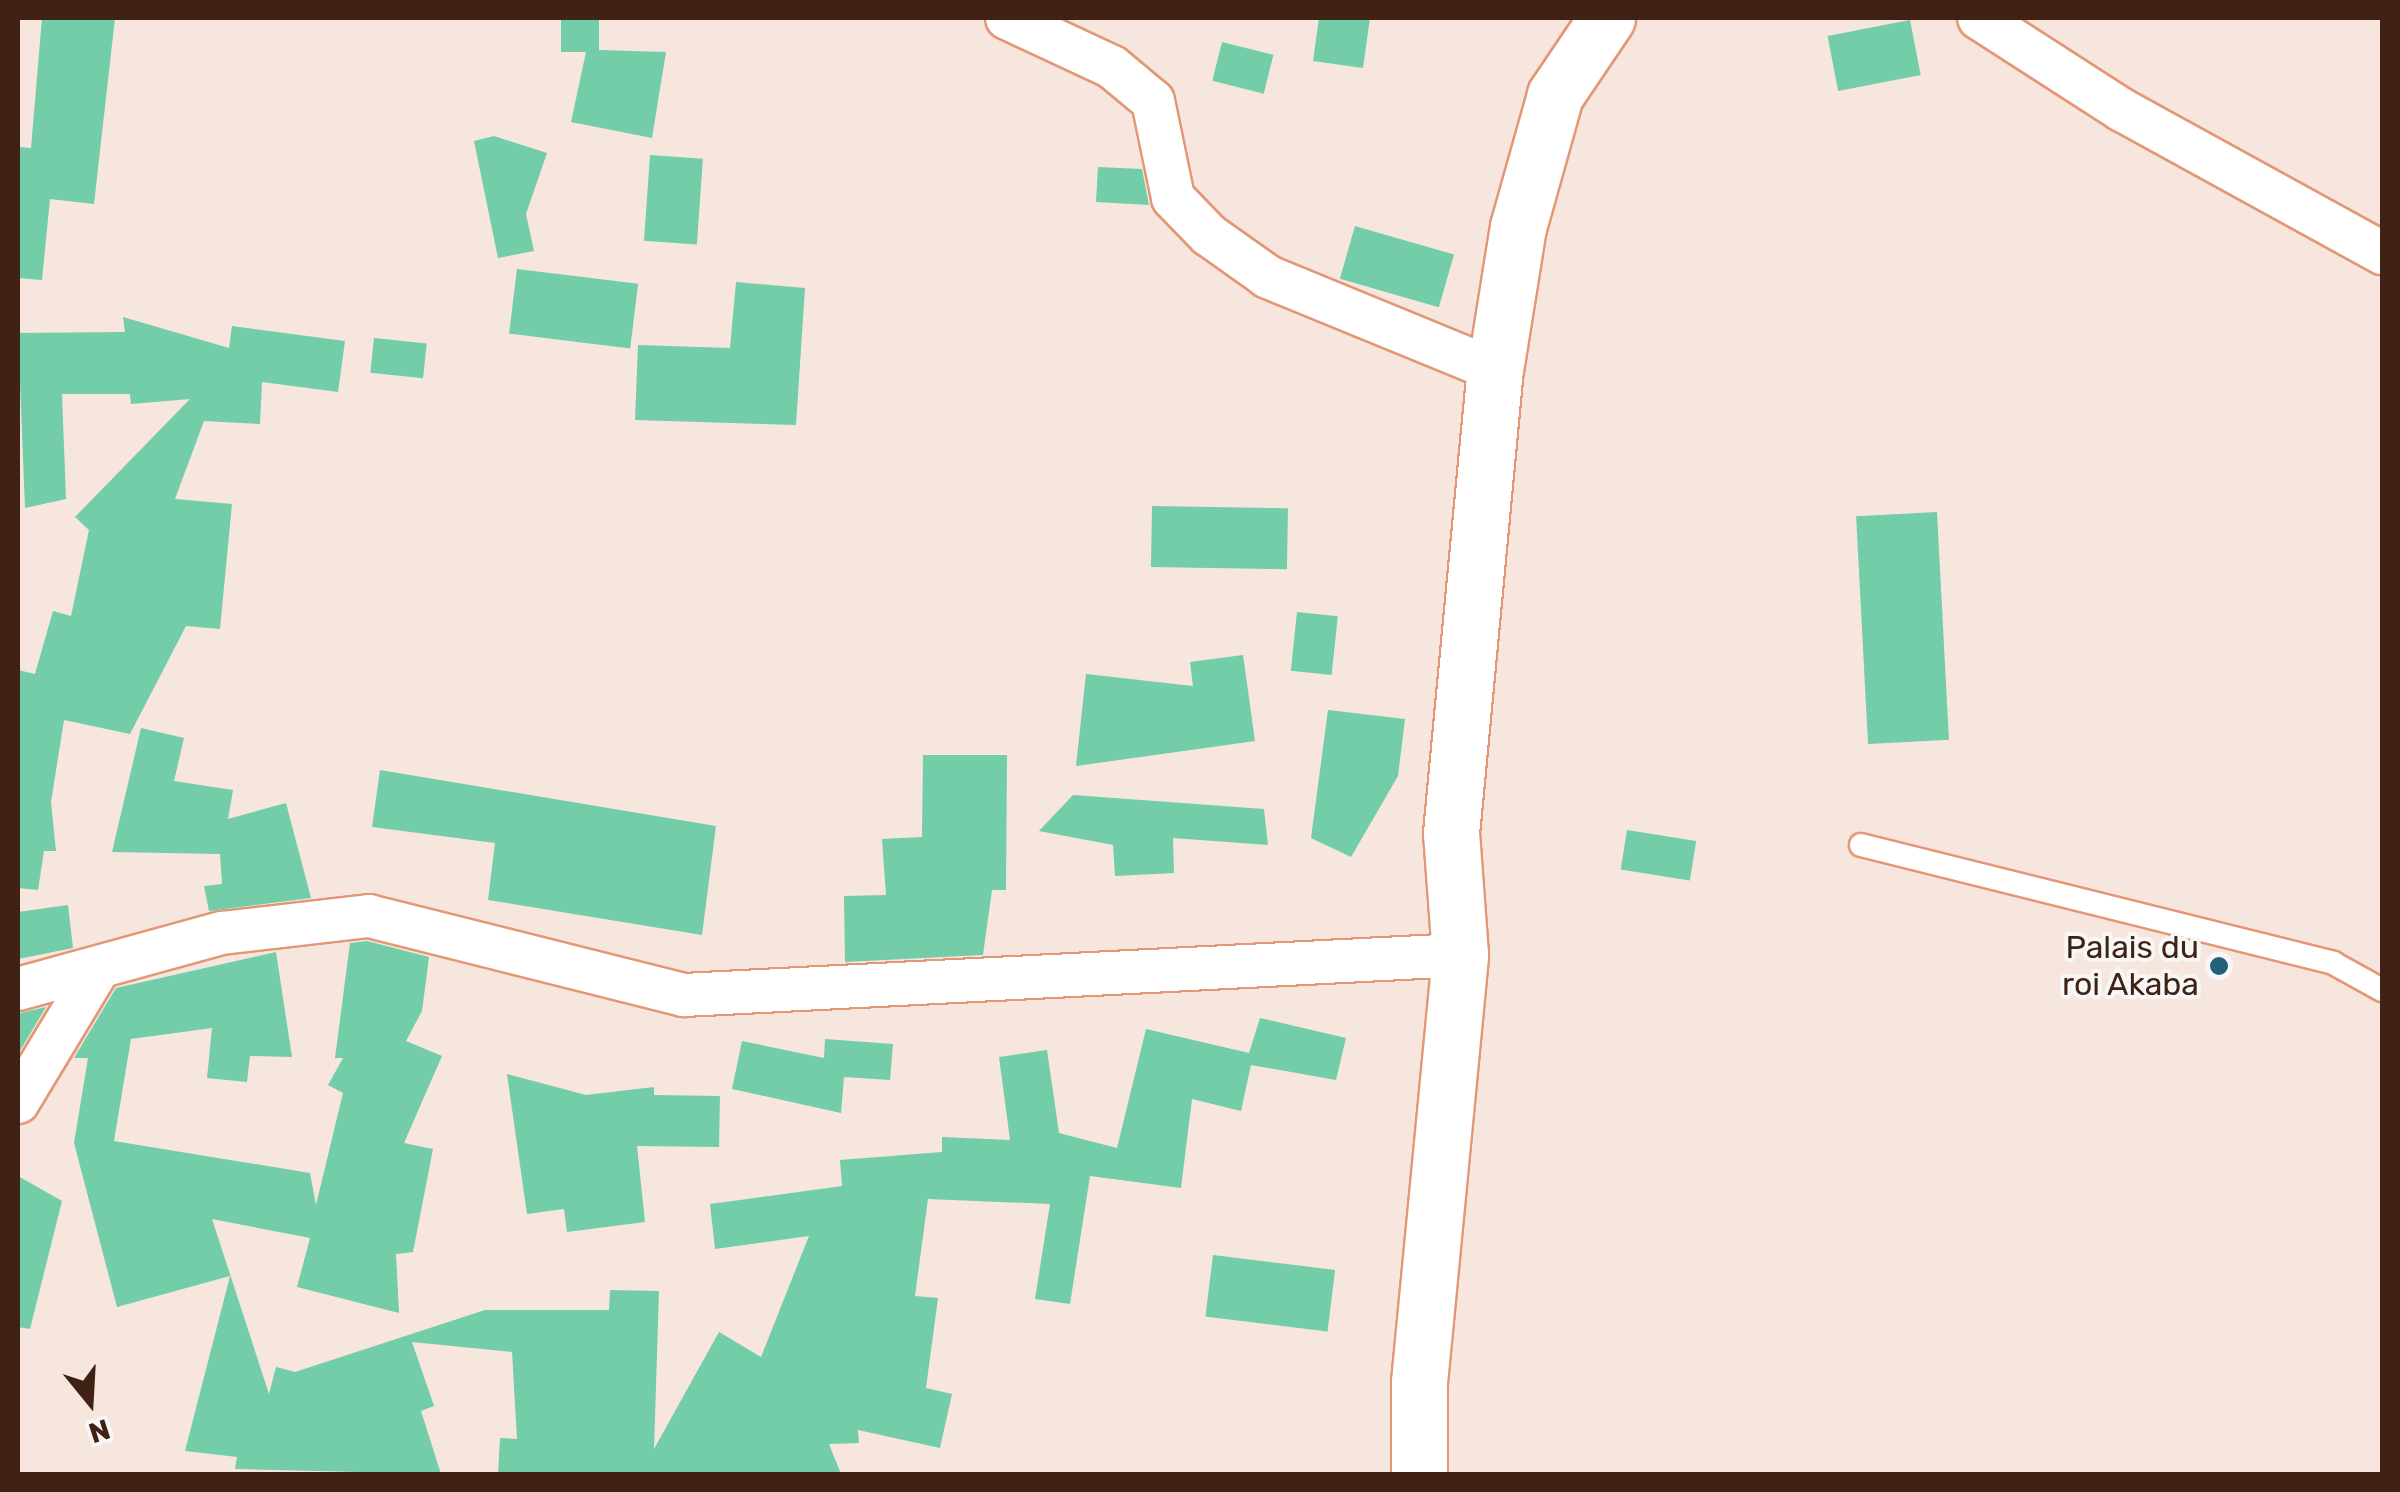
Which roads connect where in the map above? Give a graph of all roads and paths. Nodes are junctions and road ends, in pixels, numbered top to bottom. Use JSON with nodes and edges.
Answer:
{"nodes":[{"id":1,"x":1007,"y":18,"type":"edge"},
{"id":2,"x":1607,"y":18,"type":"edge"},
{"id":3,"x":1980,"y":18,"type":"edge"},
{"id":4,"x":2382,"y":254,"type":"edge"},
{"id":5,"x":1495,"y":370,"type":"junction"},
{"id":6,"x":1861,"y":845,"type":"dead end"},
{"id":7,"x":1460,"y":955,"type":"junction"},
{"id":8,"x":97,"y":971,"type":"junction"},
{"id":9,"x":18,"y":989,"type":"edge"},
{"id":10,"x":2382,"y":990,"type":"edge"},
{"id":11,"x":18,"y":1102,"type":"edge"},
{"id":12,"x":1419,"y":1474,"type":"edge"}],
"edges":[{"from":1,"to":5,"type":"street"},
{"from":2,"to":5,"type":"main road"},
{"from":3,"to":4,"type":"street"},
{"from":5,"to":7,"type":"main road"},
{"from":6,"to":10,"type":"lane"},
{"from":7,"to":8,"type":"street"},
{"from":7,"to":12,"type":"main road"},
{"from":8,"to":9,"type":"street"},
{"from":8,"to":11,"type":"street"}]}
